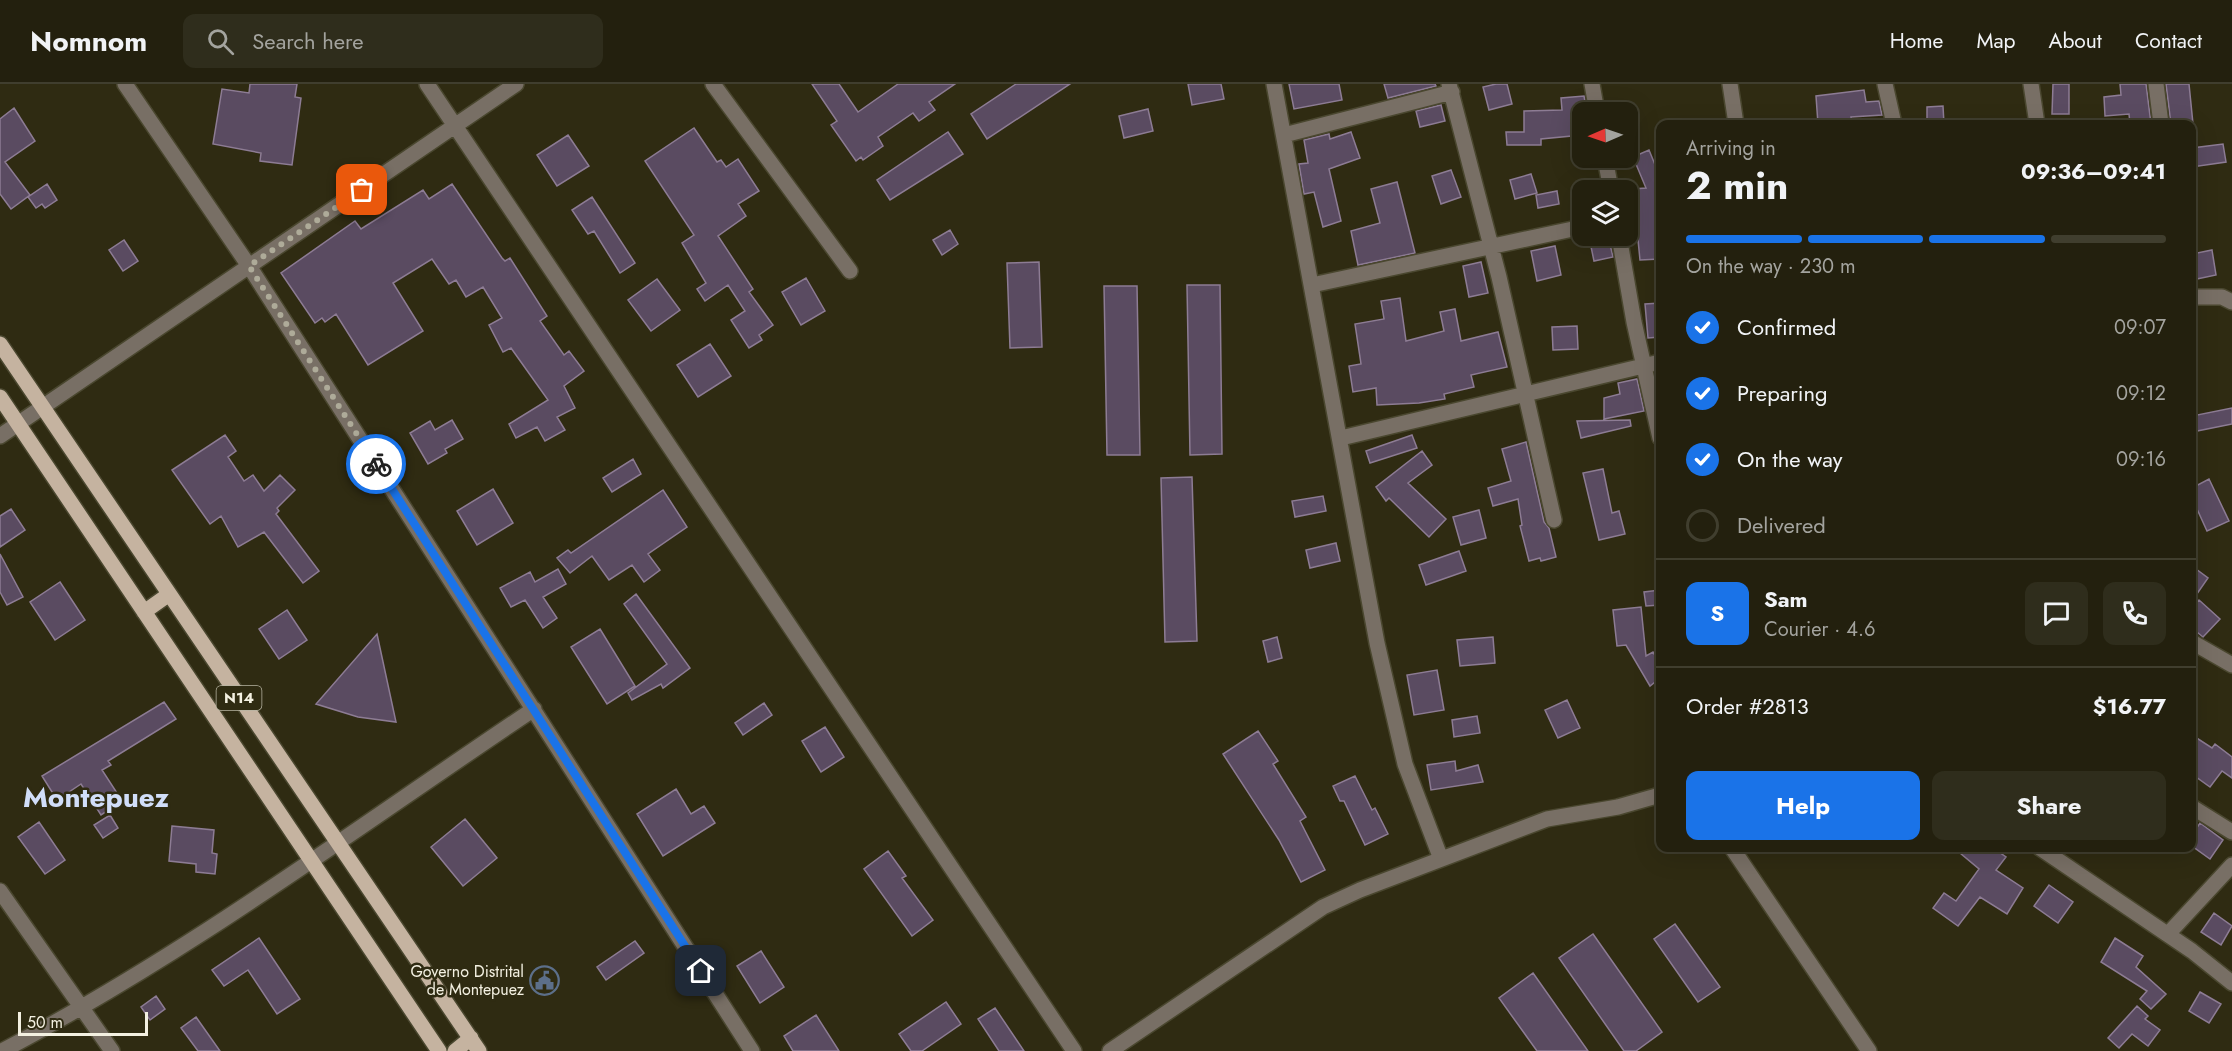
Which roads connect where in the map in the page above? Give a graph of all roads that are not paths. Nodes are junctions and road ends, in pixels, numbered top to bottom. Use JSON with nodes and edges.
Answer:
{"nodes":[{"id":1,"x":125,"y":84,"type":"edge"},
{"id":2,"x":427,"y":84,"type":"edge"},
{"id":3,"x":516,"y":84,"type":"edge"},
{"id":4,"x":713,"y":84,"type":"edge"},
{"id":5,"x":1274,"y":84,"type":"edge"},
{"id":6,"x":1592,"y":84,"type":"edge"},
{"id":7,"x":1730,"y":84,"type":"edge"},
{"id":8,"x":1885,"y":84,"type":"edge"},
{"id":9,"x":2031,"y":84,"type":"edge"},
{"id":10,"x":2156,"y":84,"type":"edge"},
{"id":11,"x":1450,"y":88,"type":"edge"},
{"id":12,"x":1595,"y":102,"type":"edge"},
{"id":13,"x":1735,"y":120,"type":"edge"},
{"id":14,"x":1893,"y":120,"type":"edge"},
{"id":15,"x":2036,"y":120,"type":"edge"},
{"id":16,"x":2160,"y":120,"type":"edge"},
{"id":17,"x":456,"y":126,"type":"junction"},
{"id":18,"x":1284,"y":135,"type":"junction"},
{"id":19,"x":1572,"y":229,"type":"edge"},
{"id":20,"x":1621,"y":246,"type":"edge"},
{"id":21,"x":1491,"y":247,"type":"junction"},
{"id":22,"x":249,"y":266,"type":"junction"},
{"id":23,"x":850,"y":271,"type":"dead end"},
{"id":24,"x":1312,"y":285,"type":"junction"},
{"id":25,"x":2196,"y":297,"type":"edge"},
{"id":26,"x":2232,"y":302,"type":"edge"},
{"id":27,"x":0,"y":344,"type":"edge"},
{"id":28,"x":1656,"y":363,"type":"edge"},
{"id":29,"x":1644,"y":366,"type":"junction"},
{"id":30,"x":1526,"y":394,"type":"junction"},
{"id":31,"x":0,"y":397,"type":"edge"},
{"id":32,"x":42,"y":406,"type":"junction"},
{"id":33,"x":1656,"y":420,"type":"edge"},
{"id":34,"x":18,"y":423,"type":"junction"},
{"id":35,"x":0,"y":436,"type":"edge"},
{"id":36,"x":1341,"y":438,"type":"junction"},
{"id":37,"x":1554,"y":520,"type":"dead end"},
{"id":38,"x":168,"y":596,"type":"junction"},
{"id":39,"x":144,"y":612,"type":"junction"},
{"id":40,"x":2196,"y":644,"type":"edge"},
{"id":41,"x":2232,"y":665,"type":"edge"},
{"id":42,"x":534,"y":709,"type":"junction"},
{"id":43,"x":1656,"y":796,"type":"edge"},
{"id":44,"x":2196,"y":810,"type":"edge"},
{"id":45,"x":2232,"y":832,"type":"edge"},
{"id":46,"x":337,"y":843,"type":"junction"},
{"id":47,"x":1735,"y":852,"type":"edge"},
{"id":48,"x":2046,"y":852,"type":"edge"},
{"id":49,"x":1441,"y":859,"type":"junction"},
{"id":50,"x":311,"y":861,"type":"junction"},
{"id":51,"x":2232,"y":865,"type":"edge"},
{"id":52,"x":0,"y":891,"type":"edge"},
{"id":53,"x":2168,"y":934,"type":"junction"},
{"id":54,"x":2232,"y":983,"type":"edge"},
{"id":55,"x":83,"y":1009,"type":"junction"},
{"id":56,"x":475,"y":1045,"type":"edge"},
{"id":57,"x":2,"y":1051,"type":"edge"},
{"id":58,"x":112,"y":1051,"type":"edge"},
{"id":59,"x":439,"y":1051,"type":"edge"},
{"id":60,"x":454,"y":1051,"type":"edge"},
{"id":61,"x":752,"y":1051,"type":"edge"},
{"id":62,"x":1074,"y":1051,"type":"edge"},
{"id":63,"x":1110,"y":1051,"type":"edge"},
{"id":64,"x":1869,"y":1051,"type":"edge"}],
"edges":[{"from":1,"to":22,"type":"street"},
{"from":2,"to":17,"type":"street"},
{"from":3,"to":17,"type":"street"},
{"from":4,"to":23,"type":"street"},
{"from":5,"to":18,"type":"street"},
{"from":6,"to":12,"type":"street"},
{"from":7,"to":13,"type":"street"},
{"from":8,"to":14,"type":"street"},
{"from":9,"to":15,"type":"street"},
{"from":10,"to":16,"type":"street"},
{"from":11,"to":18,"type":"street"},
{"from":11,"to":21,"type":"street"},
{"from":17,"to":22,"type":"street"},
{"from":17,"to":62,"type":"street"},
{"from":18,"to":24,"type":"street"},
{"from":19,"to":21,"type":"street"},
{"from":20,"to":29,"type":"street"},
{"from":21,"to":24,"type":"street"},
{"from":21,"to":30,"type":"street"},
{"from":22,"to":32,"type":"street"},
{"from":22,"to":42,"type":"street"},
{"from":24,"to":36,"type":"street"},
{"from":25,"to":26,"type":"street"},
{"from":27,"to":32,"type":"main road","number":"N14"},
{"from":28,"to":29,"type":"street"},
{"from":29,"to":30,"type":"street"},
{"from":29,"to":33,"type":"street"},
{"from":30,"to":36,"type":"street"},
{"from":30,"to":37,"type":"street"},
{"from":31,"to":34,"type":"main road","number":"N14"},
{"from":32,"to":34,"type":"street"},
{"from":32,"to":38,"type":"main road","number":"N14"},
{"from":34,"to":35,"type":"street"},
{"from":34,"to":39,"type":"main road","number":"N14"},
{"from":36,"to":49,"type":"street"},
{"from":38,"to":39,"type":"main road"},
{"from":38,"to":46,"type":"main road","number":"N14"},
{"from":39,"to":50,"type":"main road","number":"N14"},
{"from":40,"to":41,"type":"street"},
{"from":42,"to":46,"type":"street"},
{"from":42,"to":61,"type":"street"},
{"from":43,"to":49,"type":"street"},
{"from":44,"to":45,"type":"street"},
{"from":46,"to":50,"type":"street"},
{"from":46,"to":56,"type":"main road","number":"N14"},
{"from":47,"to":64,"type":"street"},
{"from":48,"to":53,"type":"street"},
{"from":49,"to":63,"type":"street"},
{"from":50,"to":55,"type":"street"},
{"from":50,"to":59,"type":"main road","number":"N14"},
{"from":51,"to":53,"type":"street"},
{"from":52,"to":55,"type":"street"},
{"from":53,"to":54,"type":"street"},
{"from":55,"to":57,"type":"street"},
{"from":55,"to":58,"type":"street"},
{"from":56,"to":60,"type":"main road"}]}
